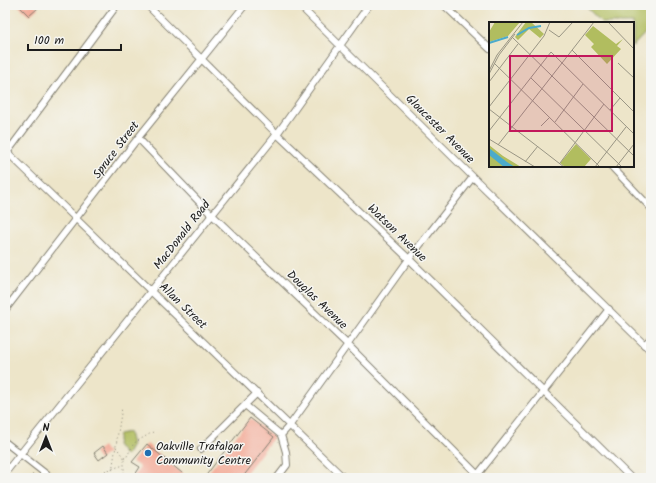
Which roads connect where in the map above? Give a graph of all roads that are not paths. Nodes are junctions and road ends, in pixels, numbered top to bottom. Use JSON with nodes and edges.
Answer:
{"nodes":[{"id":1,"x":117,"y":5,"type":"edge"},
{"id":2,"x":147,"y":5,"type":"edge"},
{"id":3,"x":245,"y":5,"type":"edge"},
{"id":4,"x":299,"y":5,"type":"edge"},
{"id":5,"x":369,"y":5,"type":"edge"},
{"id":6,"x":444,"y":5,"type":"edge"},
{"id":7,"x":341,"y":46,"type":"junction"},
{"id":8,"x":489,"y":48,"type":"edge"},
{"id":9,"x":201,"y":59,"type":"junction"},
{"id":10,"x":277,"y":134,"type":"junction"},
{"id":11,"x":138,"y":138,"type":"junction"},
{"id":12,"x":6,"y":153,"type":"edge"},
{"id":13,"x":612,"y":167,"type":"edge"},
{"id":14,"x":473,"y":177,"type":"junction"},
{"id":15,"x":651,"y":208,"type":"edge"},
{"id":16,"x":212,"y":215,"type":"junction"},
{"id":17,"x":77,"y":219,"type":"junction"},
{"id":18,"x":409,"y":260,"type":"junction"},
{"id":19,"x":151,"y":291,"type":"junction"},
{"id":20,"x":609,"y":309,"type":"junction"},
{"id":21,"x":5,"y":310,"type":"edge"},
{"id":22,"x":651,"y":338,"type":"edge"},
{"id":23,"x":348,"y":345,"type":"junction"},
{"id":24,"x":644,"y":345,"type":"junction"},
{"id":25,"x":651,"y":351,"type":"edge"},
{"id":26,"x":543,"y":392,"type":"junction"},
{"id":27,"x":257,"y":393,"type":"junction"},
{"id":28,"x":245,"y":405,"type":"junction"},
{"id":29,"x":290,"y":425,"type":"junction"},
{"id":30,"x":281,"y":435,"type":"junction"},
{"id":31,"x":5,"y":442,"type":"edge"},
{"id":32,"x":201,"y":449,"type":"dead end"},
{"id":33,"x":20,"y":454,"type":"junction"},
{"id":34,"x":5,"y":473,"type":"edge"},
{"id":35,"x":49,"y":477,"type":"edge"},
{"id":36,"x":478,"y":477,"type":"edge"},
{"id":37,"x":277,"y":478,"type":"edge"},
{"id":38,"x":344,"y":478,"type":"edge"},
{"id":39,"x":631,"y":478,"type":"edge"}],
"edges":[{"from":1,"to":12,"type":"street"},
{"from":2,"to":9,"type":"street","name":"Watson Avenue"},
{"from":3,"to":9,"type":"street","name":"Spruce Street"},
{"from":4,"to":7,"type":"street","name":"Gloucester Avenue"},
{"from":5,"to":7,"type":"street","name":"MacDonald Road"},
{"from":6,"to":8,"type":"street"},
{"from":7,"to":10,"type":"street","name":"MacDonald Road"},
{"from":7,"to":14,"type":"street","name":"Gloucester Avenue"},
{"from":9,"to":10,"type":"street","name":"Watson Avenue"},
{"from":9,"to":11,"type":"street","name":"Spruce Street"},
{"from":10,"to":16,"type":"street","name":"MacDonald Road"},
{"from":10,"to":18,"type":"street","name":"Watson Avenue"},
{"from":11,"to":16,"type":"street","name":"Douglas Avenue"},
{"from":11,"to":17,"type":"street","name":"Spruce Street"},
{"from":12,"to":17,"type":"street","name":"Allan Street"},
{"from":13,"to":15,"type":"street"},
{"from":14,"to":18,"type":"street"},
{"from":14,"to":20,"type":"street","name":"Gloucester Avenue"},
{"from":16,"to":19,"type":"street","name":"MacDonald Road"},
{"from":16,"to":23,"type":"street","name":"Douglas Avenue"},
{"from":17,"to":19,"type":"street","name":"Allan Street"},
{"from":17,"to":21,"type":"street","name":"Spruce Street"},
{"from":18,"to":23,"type":"street"},
{"from":18,"to":26,"type":"street","name":"Watson Avenue"},
{"from":19,"to":27,"type":"street","name":"Allan Street"},
{"from":19,"to":33,"type":"street","name":"MacDonald Road"},
{"from":20,"to":24,"type":"street","name":"Gloucester Avenue"},
{"from":20,"to":26,"type":"street"},
{"from":22,"to":24,"type":"street"},
{"from":23,"to":29,"type":"street"},
{"from":23,"to":36,"type":"street","name":"Douglas Avenue"},
{"from":24,"to":25,"type":"street","name":"Gloucester Avenue"},
{"from":26,"to":36,"type":"street"},
{"from":26,"to":39,"type":"street","name":"Watson Avenue"},
{"from":27,"to":28,"type":"street"},
{"from":27,"to":29,"type":"street","name":"Allan Street"},
{"from":28,"to":30,"type":"street"},
{"from":28,"to":32,"type":"street"},
{"from":29,"to":30,"type":"street"},
{"from":29,"to":38,"type":"street","name":"Allan Street"},
{"from":30,"to":37,"type":"street"},
{"from":31,"to":33,"type":"street"},
{"from":33,"to":34,"type":"street","name":"MacDonald Road"},
{"from":33,"to":35,"type":"street"}]}
